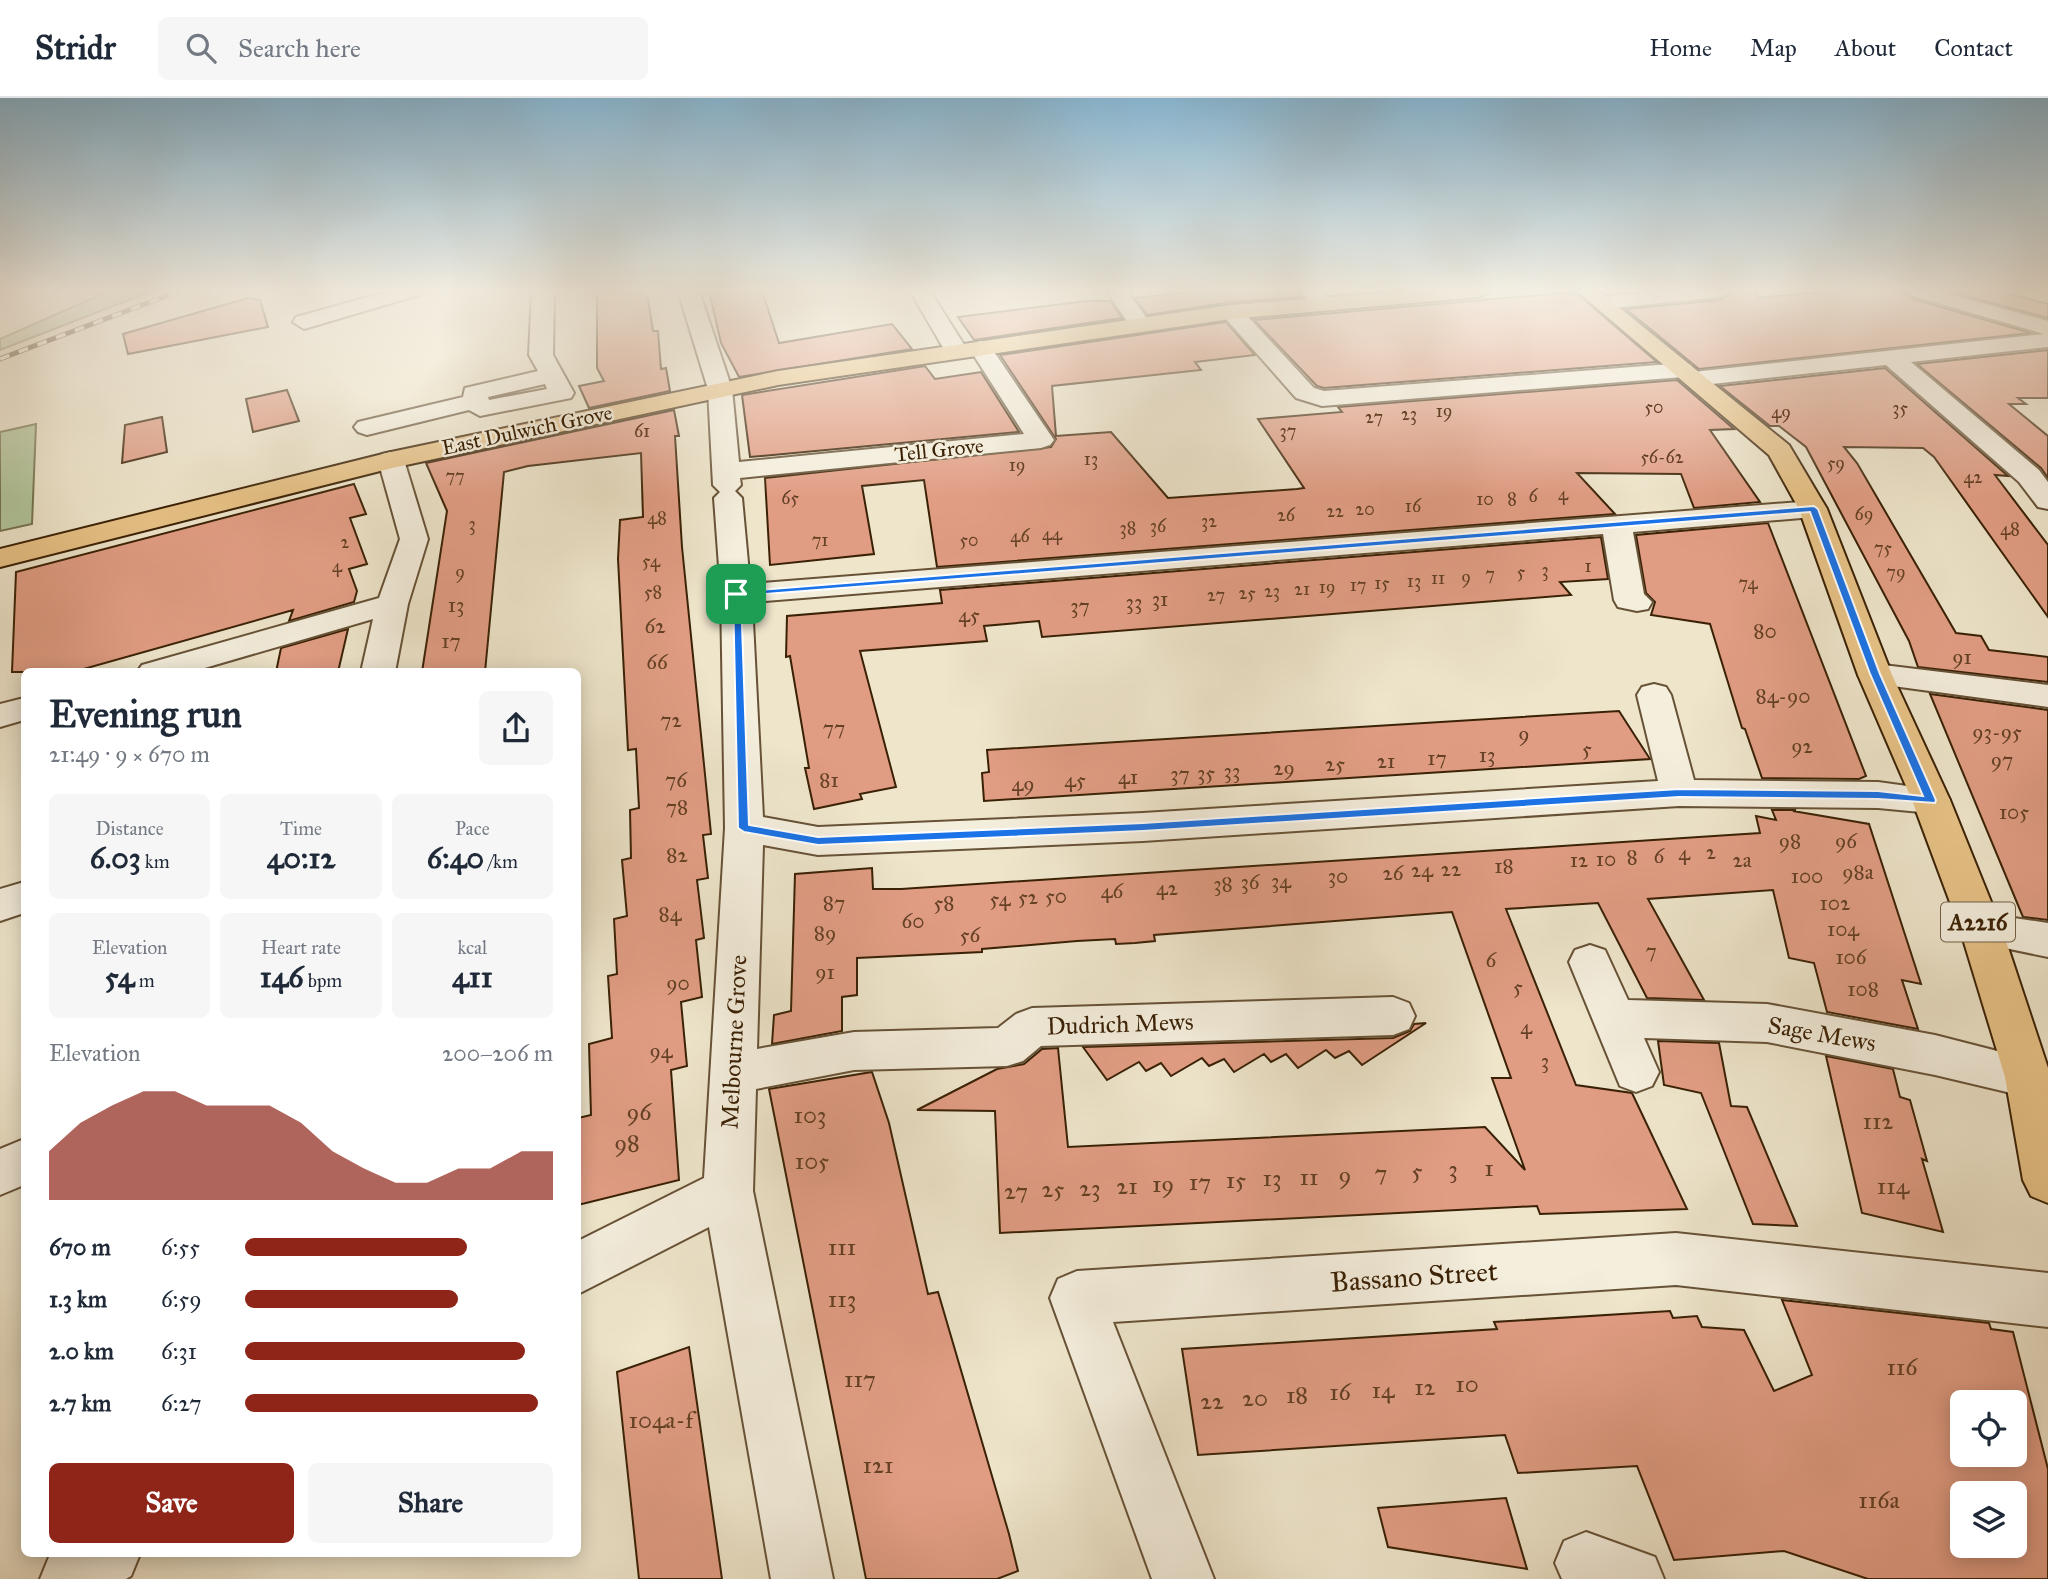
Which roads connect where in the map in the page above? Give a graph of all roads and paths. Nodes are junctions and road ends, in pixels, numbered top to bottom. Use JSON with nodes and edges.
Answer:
{"nodes":[{"id":1,"x":544,"y":360,"type":"edge"},
{"id":2,"x":711,"y":360,"type":"edge"},
{"id":3,"x":904,"y":360,"type":"edge"},
{"id":4,"x":976,"y":360,"type":"edge"},
{"id":5,"x":1275,"y":360,"type":"edge"},
{"id":6,"x":1671,"y":360,"type":"edge"},
{"id":7,"x":1867,"y":360,"type":"edge"},
{"id":8,"x":1894,"y":360,"type":"edge"},
{"id":9,"x":1689,"y":375,"type":"junction"},
{"id":10,"x":556,"y":385,"type":"junction"},
{"id":11,"x":720,"y":389,"type":"junction"},
{"id":12,"x":572,"y":421,"type":"junction"},
{"id":13,"x":367,"y":427,"type":"dead end"},
{"id":14,"x":391,"y":460,"type":"junction"},
{"id":15,"x":727,"y":485,"type":"junction"},
{"id":16,"x":2048,"y":501,"type":"edge"},
{"id":17,"x":1814,"y":509,"type":"junction"},
{"id":18,"x":1610,"y":525,"type":"junction"},
{"id":19,"x":0,"y":558,"type":"edge"},
{"id":20,"x":736,"y":594,"type":"junction"},
{"id":21,"x":1637,"y":602,"type":"dead end"},
{"id":22,"x":391,"y":604,"type":"junction"},
{"id":23,"x":168,"y":668,"type":"edge"},
{"id":24,"x":379,"y":668,"type":"edge"},
{"id":25,"x":1875,"y":674,"type":"junction"},
{"id":26,"x":1654,"y":695,"type":"dead end"},
{"id":27,"x":2048,"y":696,"type":"edge"},
{"id":28,"x":21,"y":710,"type":"edge"},
{"id":29,"x":0,"y":716,"type":"edge"},
{"id":30,"x":1679,"y":793,"type":"junction"},
{"id":31,"x":1931,"y":800,"type":"junction"},
{"id":32,"x":744,"y":828,"type":"junction"},
{"id":33,"x":21,"y":898,"type":"edge"},
{"id":34,"x":0,"y":905,"type":"edge"},
{"id":35,"x":1981,"y":929,"type":"junction"},
{"id":36,"x":2048,"y":940,"type":"edge"},
{"id":37,"x":1590,"y":961,"type":"dead end"},
{"id":38,"x":1393,"y":1016,"type":"dead end"},
{"id":39,"x":1614,"y":1018,"type":"junction"},
{"id":40,"x":1636,"y":1072,"type":"dead end"},
{"id":41,"x":731,"y":1074,"type":"junction"},
{"id":42,"x":2028,"y":1077,"type":"junction"},
{"id":43,"x":21,"y":1163,"type":"edge"},
{"id":44,"x":0,"y":1172,"type":"edge"},
{"id":45,"x":2048,"y":1180,"type":"edge"},
{"id":46,"x":728,"y":1191,"type":"junction"},
{"id":47,"x":581,"y":1266,"type":"edge"},
{"id":48,"x":2048,"y":1300,"type":"edge"},
{"id":49,"x":104,"y":1557,"type":"edge"},
{"id":50,"x":71,"y":1579,"type":"edge"},
{"id":51,"x":803,"y":1579,"type":"edge"},
{"id":52,"x":1183,"y":1579,"type":"edge"}],
"edges":[{"from":1,"to":10,"type":"street"},
{"from":2,"to":11,"type":"street","name":"Melbourne Grove"},
{"from":3,"to":11,"type":"main road","name":"East Dulwich Grove"},
{"from":4,"to":15,"type":"street","name":"Tell Grove"},
{"from":5,"to":9,"type":"street"},
{"from":6,"to":9,"type":"main road","number":"A2216"},
{"from":7,"to":9,"type":"street"},
{"from":8,"to":16,"type":"street"},
{"from":9,"to":17,"type":"main road","number":"A2216"},
{"from":10,"to":12,"type":"street"},
{"from":10,"to":13,"type":"street"},
{"from":11,"to":12,"type":"main road","name":"East Dulwich Grove"},
{"from":11,"to":15,"type":"street","name":"Melbourne Grove"},
{"from":12,"to":14,"type":"main road","name":"East Dulwich Grove"},
{"from":14,"to":19,"type":"main road","name":"East Dulwich Grove"},
{"from":14,"to":22,"type":"street"},
{"from":15,"to":20,"type":"street","name":"Melbourne Grove"},
{"from":17,"to":18,"type":"street"},
{"from":17,"to":25,"type":"main road","number":"A2216"},
{"from":18,"to":20,"type":"street"},
{"from":18,"to":21,"type":"street"},
{"from":20,"to":32,"type":"street","name":"Melbourne Grove"},
{"from":22,"to":23,"type":"street"},
{"from":22,"to":24,"type":"street"},
{"from":25,"to":27,"type":"street"},
{"from":25,"to":31,"type":"main road","number":"A2216"},
{"from":26,"to":30,"type":"street"},
{"from":28,"to":29,"type":"street"},
{"from":30,"to":31,"type":"street"},
{"from":30,"to":32,"type":"street"},
{"from":31,"to":35,"type":"main road","number":"A2216"},
{"from":32,"to":41,"type":"street","name":"Melbourne Grove"},
{"from":33,"to":34,"type":"street"},
{"from":35,"to":36,"type":"street"},
{"from":35,"to":42,"type":"main road","number":"A2216"},
{"from":37,"to":39,"type":"street"},
{"from":38,"to":41,"type":"street","name":"Dudrich Mews"},
{"from":39,"to":40,"type":"street"},
{"from":39,"to":42,"type":"street","name":"Sage Mews"},
{"from":41,"to":46,"type":"street","name":"Melbourne Grove"},
{"from":42,"to":45,"type":"main road","number":"A2216"},
{"from":43,"to":44,"type":"street"},
{"from":46,"to":47,"type":"street"},
{"from":46,"to":51,"type":"street","name":"Melbourne Grove"},
{"from":48,"to":52,"type":"street","name":"Bassano Street"},
{"from":49,"to":50,"type":"street"}]}
